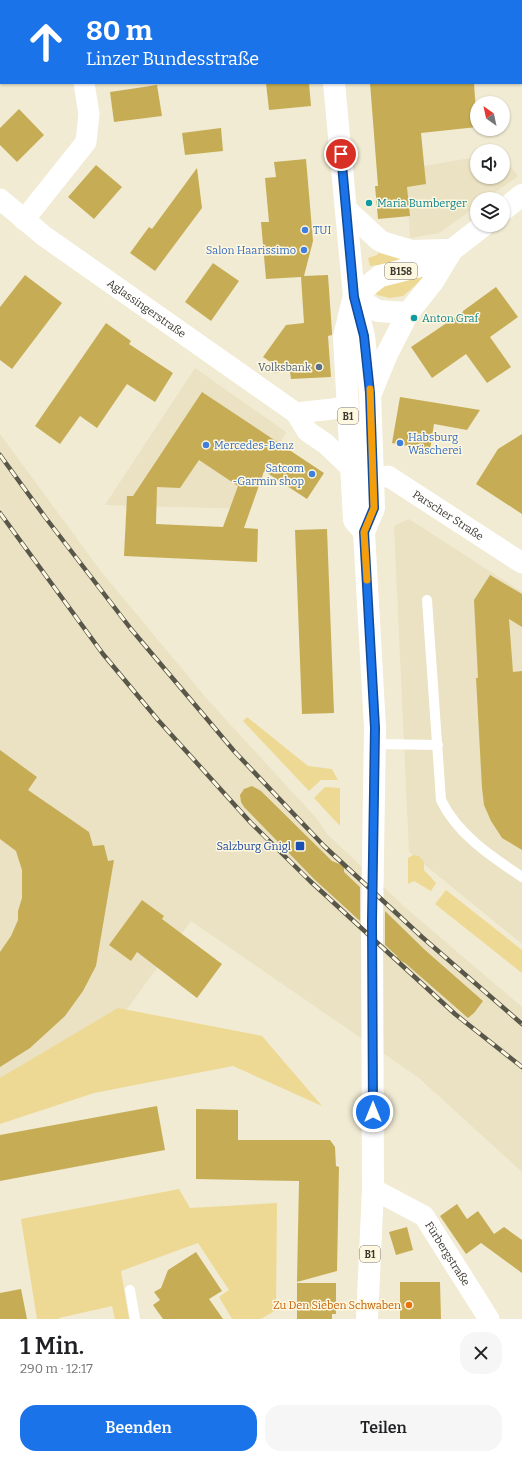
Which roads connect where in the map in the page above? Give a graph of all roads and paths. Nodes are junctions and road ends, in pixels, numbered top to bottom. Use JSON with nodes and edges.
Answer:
{"nodes":[{"id":1,"x":84,"y":84,"type":"edge"},
{"id":2,"x":334,"y":84,"type":"edge"},
{"id":3,"x":522,"y":195,"type":"edge"},
{"id":4,"x":0,"y":199,"type":"edge"},
{"id":5,"x":510,"y":204,"type":"edge"},
{"id":6,"x":347,"y":210,"type":"junction"},
{"id":7,"x":24,"y":220,"type":"junction"},
{"id":8,"x":475,"y":232,"type":"edge"},
{"id":9,"x":452,"y":250,"type":"junction"},
{"id":10,"x":354,"y":297,"type":"junction"},
{"id":11,"x":408,"y":313,"type":"junction"},
{"id":12,"x":370,"y":393,"type":"junction"},
{"id":13,"x":347,"y":406,"type":"junction"},
{"id":14,"x":296,"y":413,"type":"junction"},
{"id":15,"x":350,"y":467,"type":"junction"},
{"id":16,"x":372,"y":479,"type":"junction"},
{"id":17,"x":364,"y":532,"type":"junction"},
{"id":18,"x":522,"y":563,"type":"edge"},
{"id":19,"x":427,"y":600,"type":"dead end"},
{"id":20,"x":375,"y":744,"type":"junction"},
{"id":21,"x":438,"y":745,"type":"junction"},
{"id":22,"x":522,"y":877,"type":"edge"},
{"id":23,"x":374,"y":1189,"type":"junction"},
{"id":24,"x":130,"y":1290,"type":"dead end"},
{"id":25,"x":135,"y":1319,"type":"edge"},
{"id":26,"x":367,"y":1319,"type":"edge"},
{"id":27,"x":489,"y":1319,"type":"edge"}],
"edges":[{"from":1,"to":7,"type":"street"},
{"from":2,"to":6,"type":"main road","number":"B1"},
{"from":3,"to":5,"type":"main road"},
{"from":4,"to":7,"type":"street","name":"Aglassingerstraße"},
{"from":6,"to":9,"type":"main road","number":"B158"},
{"from":6,"to":10,"type":"main road","number":"B1"},
{"from":7,"to":14,"type":"street","name":"Aglassingerstraße"},
{"from":8,"to":9,"type":"main road","number":"B158"},
{"from":9,"to":10,"type":"main road","number":"B158"},
{"from":9,"to":11,"type":"main road","number":"B158"},
{"from":10,"to":11,"type":"main road"},
{"from":10,"to":12,"type":"main road","number":"B1"},
{"from":10,"to":13,"type":"main road","number":"B1"},
{"from":11,"to":12,"type":"main road","number":"B158"},
{"from":12,"to":16,"type":"main road","number":"B1"},
{"from":13,"to":14,"type":"street"},
{"from":13,"to":15,"type":"main road","number":"B1"},
{"from":14,"to":15,"type":"street","name":"Aglassingerstraße"},
{"from":15,"to":17,"type":"main road","number":"B1"},
{"from":16,"to":17,"type":"main road","number":"B1"},
{"from":16,"to":18,"type":"street","name":"Parscher Straße"},
{"from":17,"to":20,"type":"main road","number":"B1"},
{"from":19,"to":21,"type":"lane"},
{"from":20,"to":21,"type":"lane"},
{"from":20,"to":23,"type":"main road","number":"B1"},
{"from":21,"to":22,"type":"lane"},
{"from":23,"to":26,"type":"main road","number":"B1"},
{"from":23,"to":27,"type":"street","name":"Fürbergstraße"},
{"from":24,"to":25,"type":"lane"}]}
